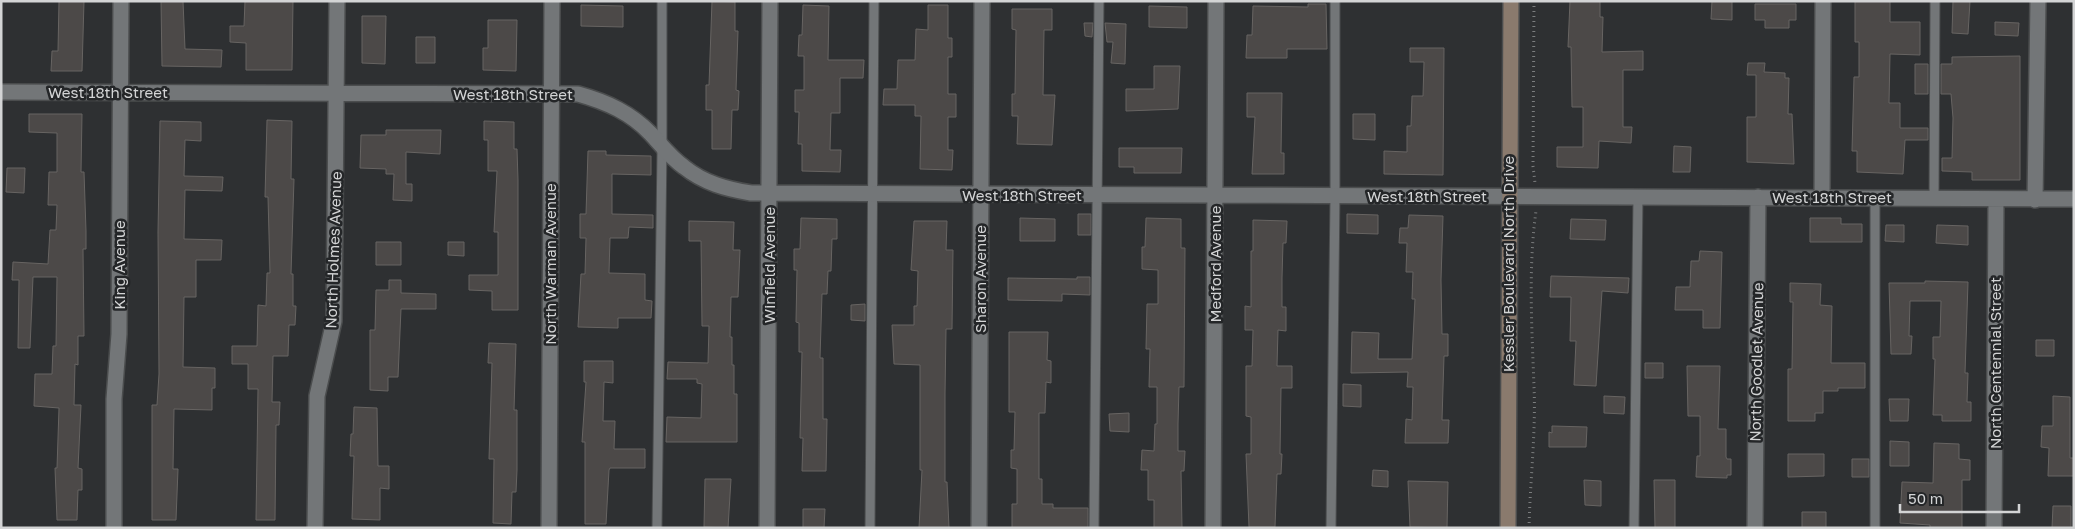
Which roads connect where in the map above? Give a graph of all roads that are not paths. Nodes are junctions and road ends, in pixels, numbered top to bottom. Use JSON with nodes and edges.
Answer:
{"nodes":[{"id":1,"x":121,"y":1,"type":"edge"},
{"id":2,"x":337,"y":1,"type":"edge"},
{"id":3,"x":552,"y":1,"type":"edge"},
{"id":4,"x":662,"y":1,"type":"edge"},
{"id":5,"x":770,"y":1,"type":"edge"},
{"id":6,"x":874,"y":1,"type":"edge"},
{"id":7,"x":982,"y":1,"type":"edge"},
{"id":8,"x":1099,"y":1,"type":"edge"},
{"id":9,"x":1216,"y":1,"type":"edge"},
{"id":10,"x":1335,"y":1,"type":"edge"},
{"id":11,"x":1511,"y":1,"type":"edge"},
{"id":12,"x":1823,"y":1,"type":"edge"},
{"id":13,"x":1935,"y":1,"type":"edge"},
{"id":14,"x":2038,"y":1,"type":"edge"},
{"id":15,"x":1,"y":92,"type":"edge"},
{"id":16,"x":120,"y":92,"type":"junction"},
{"id":17,"x":336,"y":92,"type":"junction"},
{"id":18,"x":551,"y":94,"type":"junction"},
{"id":19,"x":662,"y":148,"type":"junction"},
{"id":20,"x":769,"y":193,"type":"junction"},
{"id":21,"x":874,"y":194,"type":"junction"},
{"id":22,"x":981,"y":194,"type":"junction"},
{"id":23,"x":1097,"y":195,"type":"junction"},
{"id":24,"x":1215,"y":196,"type":"junction"},
{"id":25,"x":1336,"y":196,"type":"junction"},
{"id":26,"x":1508,"y":196,"type":"junction"},
{"id":27,"x":1638,"y":197,"type":"junction"},
{"id":28,"x":1758,"y":197,"type":"junction"},
{"id":29,"x":1822,"y":197,"type":"junction"},
{"id":30,"x":1875,"y":198,"type":"junction"},
{"id":31,"x":1934,"y":198,"type":"junction"},
{"id":32,"x":1996,"y":199,"type":"junction"},
{"id":33,"x":2074,"y":199,"type":"edge"},
{"id":34,"x":2035,"y":200,"type":"junction"},
{"id":35,"x":114,"y":528,"type":"edge"},
{"id":36,"x":315,"y":528,"type":"edge"},
{"id":37,"x":549,"y":528,"type":"edge"},
{"id":38,"x":657,"y":528,"type":"edge"},
{"id":39,"x":768,"y":528,"type":"edge"},
{"id":40,"x":870,"y":528,"type":"edge"},
{"id":41,"x":979,"y":528,"type":"edge"},
{"id":42,"x":1094,"y":528,"type":"edge"},
{"id":43,"x":1214,"y":528,"type":"edge"},
{"id":44,"x":1331,"y":528,"type":"edge"},
{"id":45,"x":1508,"y":528,"type":"edge"},
{"id":46,"x":1634,"y":528,"type":"edge"},
{"id":47,"x":1755,"y":528,"type":"edge"},
{"id":48,"x":1875,"y":528,"type":"edge"},
{"id":49,"x":1994,"y":528,"type":"edge"}],
"edges":[{"from":1,"to":16,"type":"street","name":"King Avenue"},
{"from":2,"to":17,"type":"street","name":"North Holmes Avenue"},
{"from":3,"to":18,"type":"street","name":"North Warman Avenue"},
{"from":4,"to":19,"type":"lane"},
{"from":5,"to":20,"type":"street","name":"Winfield Avenue"},
{"from":6,"to":21,"type":"lane"},
{"from":7,"to":22,"type":"street","name":"Sharon Avenue"},
{"from":8,"to":23,"type":"lane"},
{"from":9,"to":24,"type":"street","name":"Medford Avenue"},
{"from":10,"to":25,"type":"lane"},
{"from":11,"to":26,"type":"main road","name":"Kessler Boulevard North Drive"},
{"from":12,"to":29,"type":"street"},
{"from":13,"to":31,"type":"lane"},
{"from":14,"to":34,"type":"street"},
{"from":15,"to":16,"type":"street","name":"West 18th Street"},
{"from":16,"to":17,"type":"street","name":"West 18th Street"},
{"from":16,"to":35,"type":"street","name":"King Avenue"},
{"from":17,"to":18,"type":"street","name":"West 18th Street"},
{"from":17,"to":36,"type":"street","name":"North Holmes Avenue"},
{"from":18,"to":19,"type":"street","name":"West 18th Street"},
{"from":18,"to":37,"type":"street","name":"North Warman Avenue"},
{"from":19,"to":20,"type":"street","name":"West 18th Street"},
{"from":19,"to":38,"type":"lane"},
{"from":20,"to":21,"type":"street","name":"West 18th Street"},
{"from":20,"to":39,"type":"street","name":"Winfield Avenue"},
{"from":21,"to":22,"type":"street","name":"West 18th Street"},
{"from":21,"to":40,"type":"lane"},
{"from":22,"to":23,"type":"street","name":"West 18th Street"},
{"from":22,"to":41,"type":"street","name":"Sharon Avenue"},
{"from":23,"to":24,"type":"street","name":"West 18th Street"},
{"from":23,"to":42,"type":"lane"},
{"from":24,"to":25,"type":"street","name":"West 18th Street"},
{"from":24,"to":43,"type":"street","name":"Medford Avenue"},
{"from":25,"to":26,"type":"street","name":"West 18th Street"},
{"from":25,"to":44,"type":"lane"},
{"from":26,"to":27,"type":"street","name":"West 18th Street"},
{"from":26,"to":45,"type":"main road","name":"Kessler Boulevard North Drive"},
{"from":27,"to":28,"type":"street","name":"West 18th Street"},
{"from":27,"to":46,"type":"lane"},
{"from":28,"to":29,"type":"street","name":"West 18th Street"},
{"from":28,"to":47,"type":"street","name":"North Goodlet Avenue"},
{"from":29,"to":30,"type":"street","name":"West 18th Street"},
{"from":30,"to":31,"type":"street","name":"West 18th Street"},
{"from":30,"to":48,"type":"lane"},
{"from":31,"to":32,"type":"street","name":"West 18th Street"},
{"from":32,"to":34,"type":"street","name":"West 18th Street"},
{"from":32,"to":49,"type":"street","name":"North Centennial Street"},
{"from":33,"to":34,"type":"street","name":"West 18th Street"}]}
